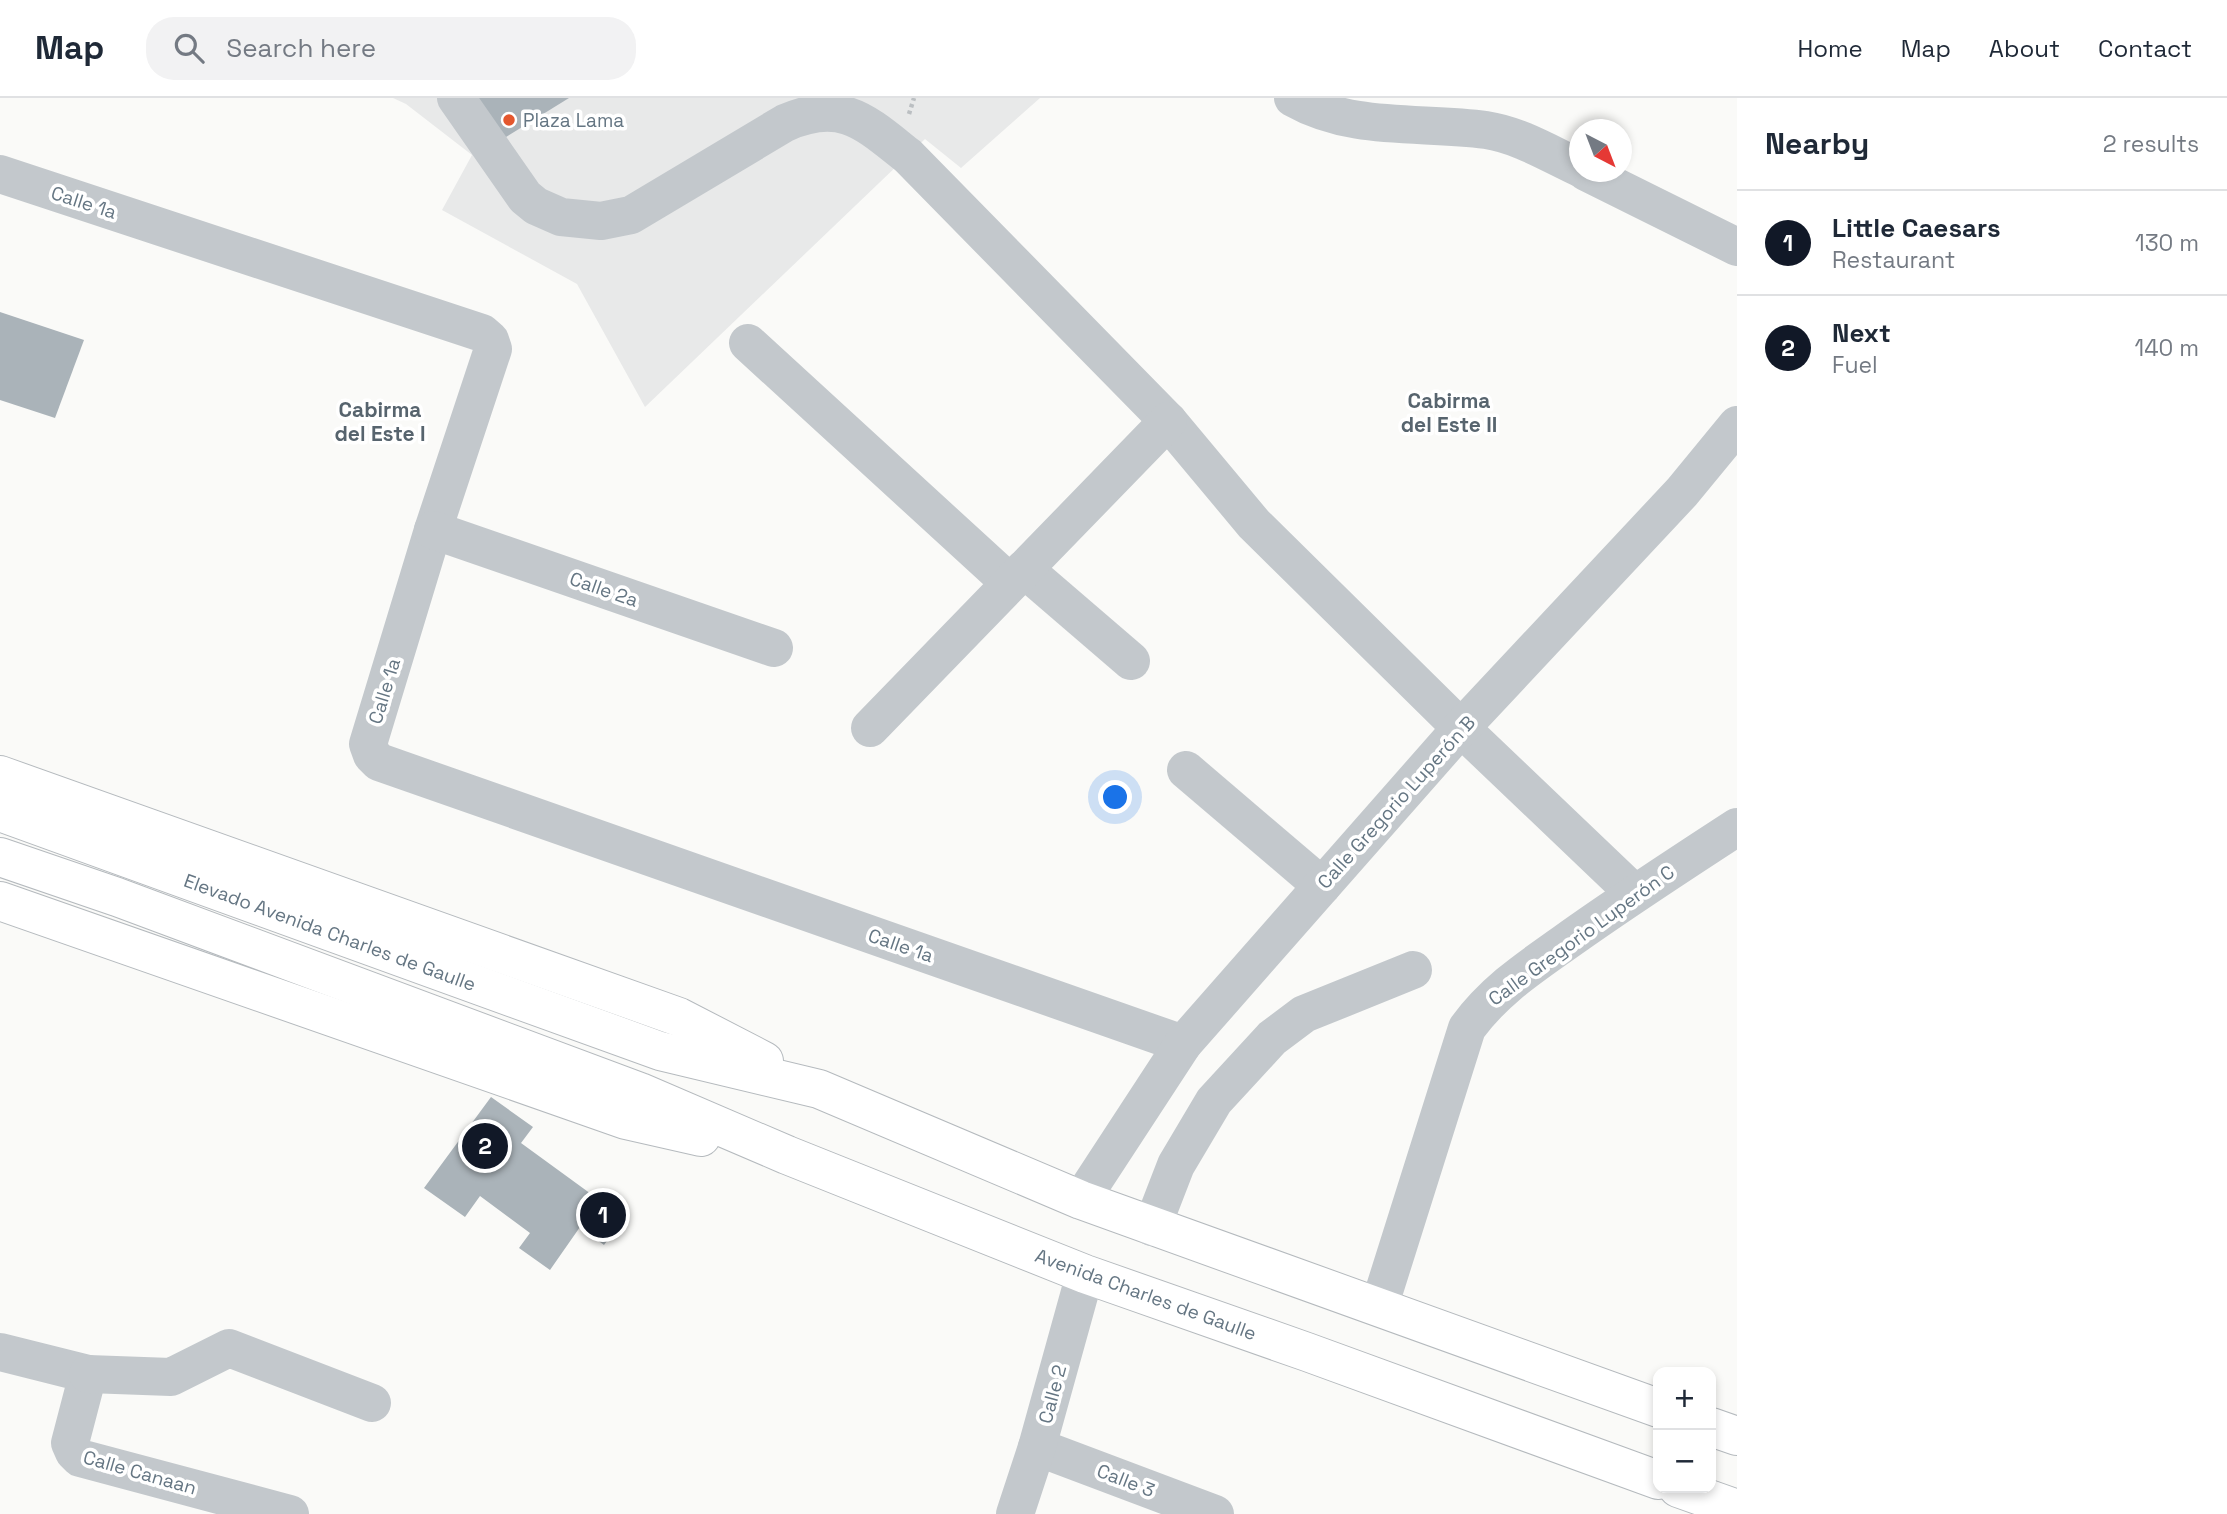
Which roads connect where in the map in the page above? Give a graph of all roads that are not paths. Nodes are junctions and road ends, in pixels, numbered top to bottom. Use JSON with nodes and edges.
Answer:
{"nodes":[{"id":1,"x":456,"y":98,"type":"edge"},
{"id":2,"x":1293,"y":98,"type":"edge"},
{"id":3,"x":1569,"y":163,"type":"edge"},
{"id":4,"x":0,"y":174,"type":"edge"},
{"id":5,"x":1606,"y":182,"type":"edge"},
{"id":6,"x":1737,"y":247,"type":"edge"},
{"id":7,"x":748,"y":343,"type":"dead end"},
{"id":8,"x":1168,"y":421,"type":"junction"},
{"id":9,"x":1737,"y":425,"type":"edge"},
{"id":10,"x":433,"y":530,"type":"junction"},
{"id":11,"x":1017,"y":576,"type":"junction"},
{"id":12,"x":775,"y":648,"type":"dead end"},
{"id":13,"x":1131,"y":661,"type":"dead end"},
{"id":14,"x":870,"y":727,"type":"dead end"},
{"id":15,"x":1461,"y":728,"type":"junction"},
{"id":16,"x":1186,"y":770,"type":"dead end"},
{"id":17,"x":0,"y":775,"type":"edge"},
{"id":18,"x":0,"y":812,"type":"edge"},
{"id":19,"x":1737,"y":827,"type":"edge"},
{"id":20,"x":0,"y":857,"type":"edge"},
{"id":21,"x":1322,"y":886,"type":"junction"},
{"id":22,"x":1634,"y":893,"type":"junction"},
{"id":23,"x":0,"y":901,"type":"edge"},
{"id":24,"x":1413,"y":970,"type":"dead end"},
{"id":25,"x":1183,"y":1044,"type":"junction"},
{"id":26,"x":819,"y":1089,"type":"junction"},
{"id":27,"x":788,"y":1155,"type":"junction"},
{"id":28,"x":1081,"y":1200,"type":"junction"},
{"id":29,"x":1152,"y":1227,"type":"junction"},
{"id":30,"x":1085,"y":1273,"type":"junction"},
{"id":31,"x":1379,"y":1307,"type":"junction"},
{"id":32,"x":0,"y":1352,"type":"edge"},
{"id":33,"x":88,"y":1374,"type":"junction"},
{"id":34,"x":372,"y":1402,"type":"dead end"},
{"id":35,"x":1653,"y":1406,"type":"edge"},
{"id":36,"x":1716,"y":1429,"type":"edge"},
{"id":37,"x":1737,"y":1436,"type":"edge"},
{"id":38,"x":1037,"y":1447,"type":"junction"},
{"id":39,"x":1653,"y":1478,"type":"edge"},
{"id":40,"x":1692,"y":1493,"type":"edge"},
{"id":41,"x":1737,"y":1509,"type":"edge"},
{"id":42,"x":290,"y":1514,"type":"edge"},
{"id":43,"x":1015,"y":1514,"type":"edge"},
{"id":44,"x":1215,"y":1514,"type":"edge"}],
"edges":[{"from":1,"to":8,"type":"street"},
{"from":2,"to":3,"type":"street"},
{"from":4,"to":10,"type":"street","name":"Calle 1a"},
{"from":5,"to":6,"type":"street"},
{"from":7,"to":11,"type":"street"},
{"from":8,"to":11,"type":"street"},
{"from":8,"to":15,"type":"street"},
{"from":9,"to":15,"type":"street","name":"Calle Gregorio Luperón B"},
{"from":10,"to":12,"type":"street","name":"Calle 2a"},
{"from":10,"to":25,"type":"street","name":"Calle 1a"},
{"from":11,"to":13,"type":"street"},
{"from":11,"to":14,"type":"street"},
{"from":15,"to":21,"type":"street","name":"Calle Gregorio Luperón B"},
{"from":15,"to":22,"type":"street"},
{"from":16,"to":21,"type":"street"},
{"from":17,"to":26,"type":"main road"},
{"from":18,"to":26,"type":"main road","name":"Elevado Avenida Charles de Gaulle"},
{"from":19,"to":22,"type":"street","name":"Calle Gregorio Luperón C"},
{"from":20,"to":27,"type":"main road","name":"Avenida Charles de Gaulle"},
{"from":21,"to":25,"type":"street","name":"Calle Gregorio Luperón B"},
{"from":22,"to":31,"type":"street","name":"Calle Gregorio Luperón C"},
{"from":23,"to":27,"type":"main road"},
{"from":24,"to":29,"type":"street"},
{"from":25,"to":28,"type":"street","name":"Calle Gregorio Luperón B"},
{"from":26,"to":28,"type":"main road"},
{"from":27,"to":30,"type":"main road","name":"Avenida Charles de Gaulle"},
{"from":28,"to":29,"type":"main road"},
{"from":29,"to":31,"type":"main road"},
{"from":30,"to":38,"type":"street","name":"Calle 2"},
{"from":30,"to":39,"type":"main road","name":"Avenida Charles de Gaulle"},
{"from":31,"to":35,"type":"main road"},
{"from":32,"to":33,"type":"street"},
{"from":33,"to":34,"type":"street"},
{"from":33,"to":42,"type":"street","name":"Calle Canaan"},
{"from":36,"to":37,"type":"main road"},
{"from":38,"to":43,"type":"street","name":"Calle 2"},
{"from":38,"to":44,"type":"street","name":"Calle 3"},
{"from":40,"to":41,"type":"main road"}]}
